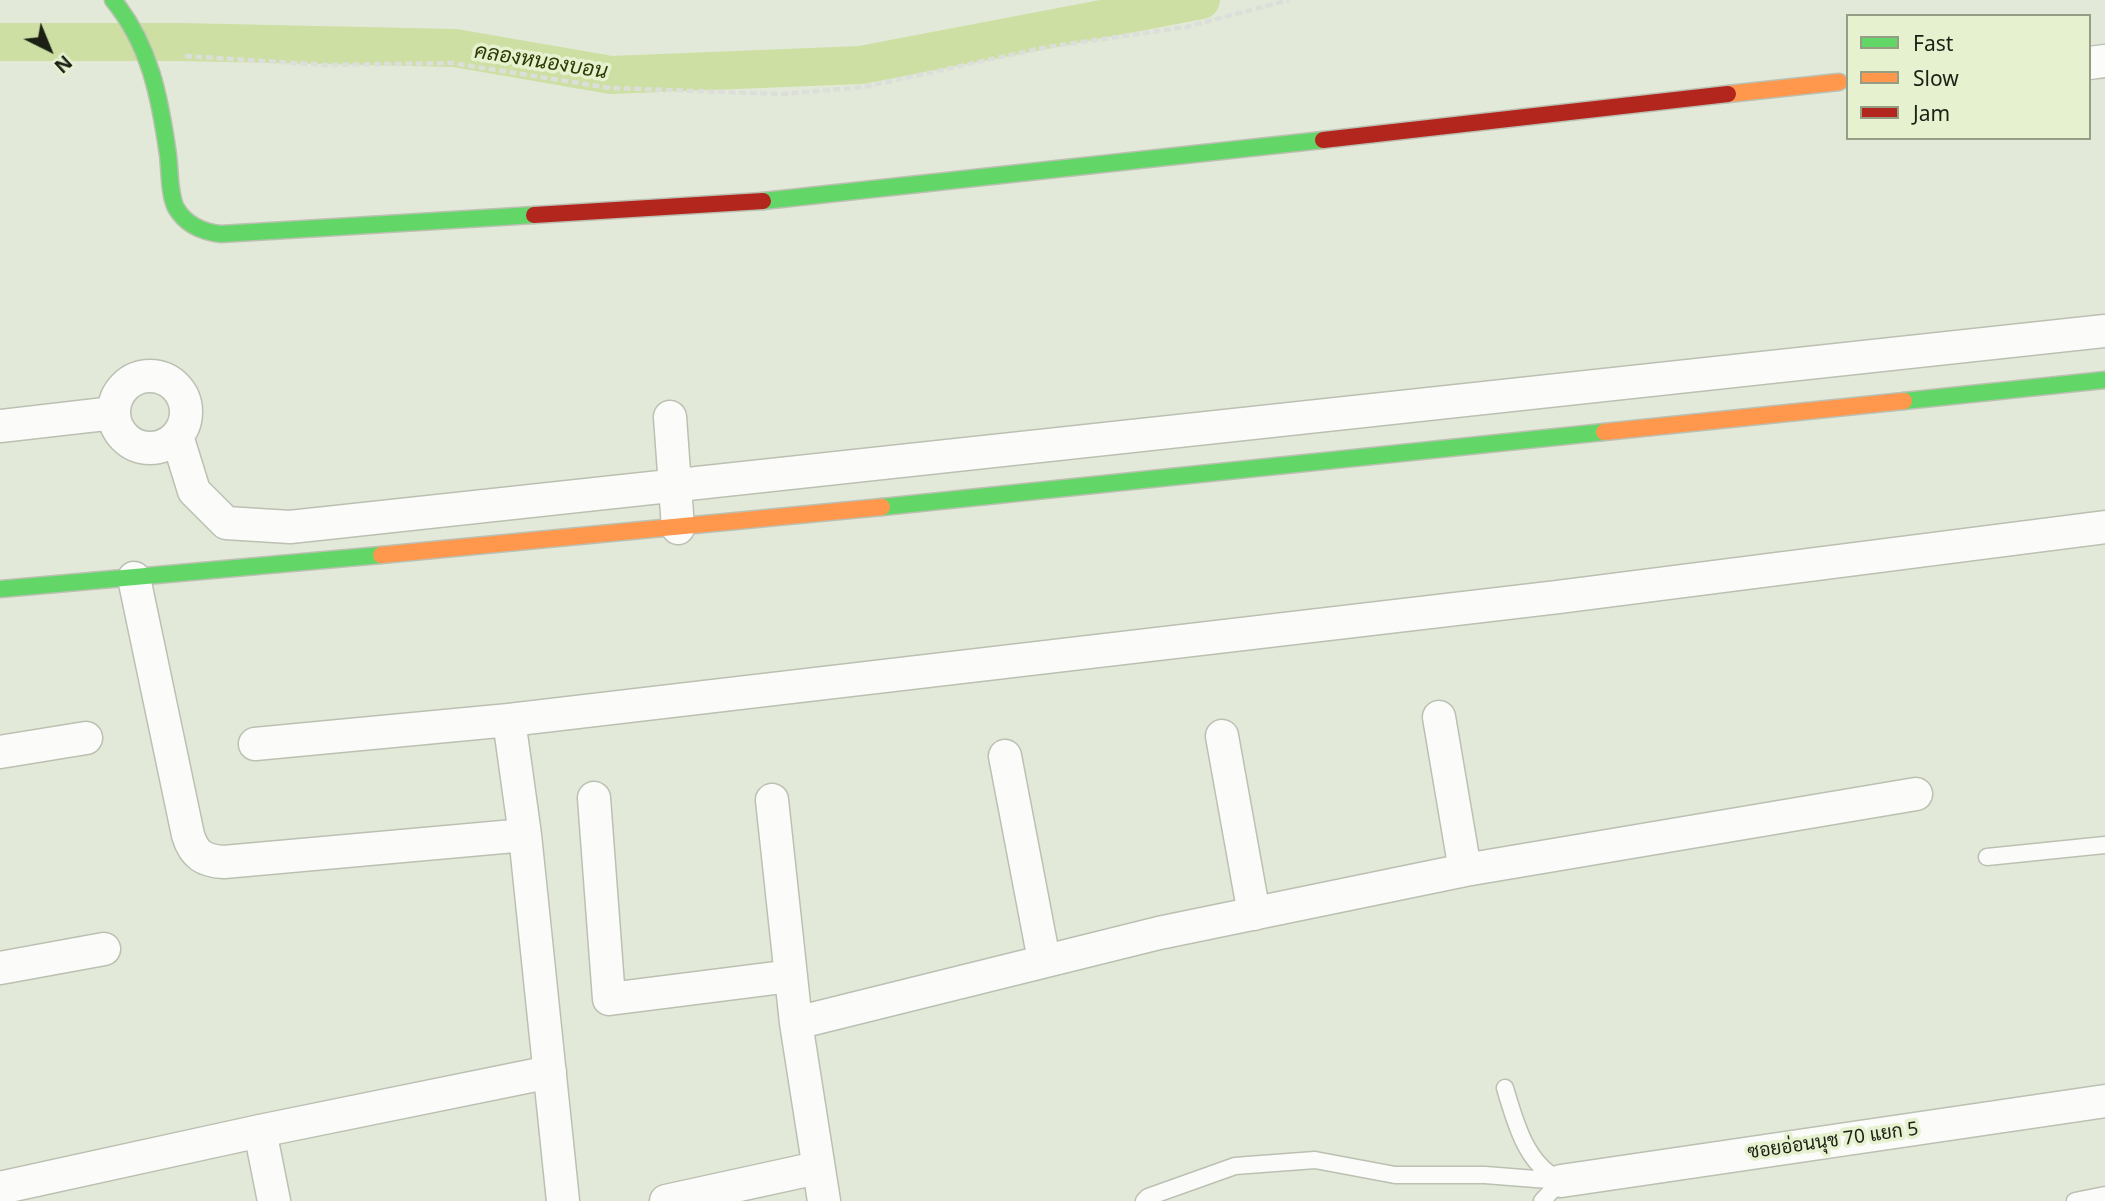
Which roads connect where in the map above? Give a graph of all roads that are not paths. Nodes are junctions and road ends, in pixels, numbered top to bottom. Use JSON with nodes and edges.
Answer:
{"nodes":[{"id":1,"x":113,"y":0,"type":"edge"},
{"id":2,"x":1839,"y":82,"type":"dead end"},
{"id":3,"x":2105,"y":331,"type":"edge"},
{"id":4,"x":2105,"y":380,"type":"edge"},
{"id":5,"x":114,"y":413,"type":"junction"},
{"id":6,"x":670,"y":417,"type":"dead end"},
{"id":7,"x":0,"y":426,"type":"edge"},
{"id":8,"x":177,"y":436,"type":"junction"},
{"id":9,"x":675,"y":485,"type":"junction"},
{"id":10,"x":2105,"y":527,"type":"edge"},
{"id":11,"x":678,"y":528,"type":"junction"},
{"id":12,"x":134,"y":578,"type":"junction"},
{"id":13,"x":0,"y":589,"type":"edge"},
{"id":14,"x":1439,"y":717,"type":"dead end"},
{"id":15,"x":509,"y":720,"type":"junction"},
{"id":16,"x":1222,"y":736,"type":"dead end"},
{"id":17,"x":86,"y":737,"type":"dead end"},
{"id":18,"x":255,"y":744,"type":"dead end"},
{"id":19,"x":0,"y":752,"type":"edge"},
{"id":20,"x":1005,"y":756,"type":"dead end"},
{"id":21,"x":1916,"y":794,"type":"dead end"},
{"id":22,"x":594,"y":797,"type":"dead end"},
{"id":23,"x":772,"y":800,"type":"dead end"},
{"id":24,"x":525,"y":835,"type":"junction"},
{"id":25,"x":2105,"y":845,"type":"edge"},
{"id":26,"x":1987,"y":857,"type":"dead end"},
{"id":27,"x":1465,"y":870,"type":"junction"},
{"id":28,"x":1254,"y":914,"type":"junction"},
{"id":29,"x":104,"y":949,"type":"dead end"},
{"id":30,"x":1044,"y":960,"type":"junction"},
{"id":31,"x":0,"y":968,"type":"edge"},
{"id":32,"x":791,"y":976,"type":"junction"},
{"id":33,"x":796,"y":1023,"type":"junction"},
{"id":34,"x":550,"y":1072,"type":"junction"},
{"id":35,"x":1505,"y":1088,"type":"dead end"},
{"id":36,"x":2105,"y":1101,"type":"edge"},
{"id":37,"x":260,"y":1131,"type":"junction"},
{"id":38,"x":817,"y":1168,"type":"junction"},
{"id":39,"x":0,"y":1188,"type":"edge"},
{"id":40,"x":1552,"y":1191,"type":"edge"},
{"id":41,"x":2105,"y":1195,"type":"edge"},
{"id":42,"x":274,"y":1201,"type":"edge"},
{"id":43,"x":564,"y":1201,"type":"edge"},
{"id":44,"x":666,"y":1201,"type":"edge"},
{"id":45,"x":824,"y":1201,"type":"edge"},
{"id":46,"x":1144,"y":1201,"type":"edge"},
{"id":47,"x":2075,"y":1201,"type":"edge"}],
"edges":[{"from":1,"to":2,"type":"street"},
{"from":3,"to":9,"type":"street"},
{"from":4,"to":11,"type":"street"},
{"from":5,"to":7,"type":"street"},
{"from":5,"to":8,"type":"street"},
{"from":5,"to":8,"type":"street"},
{"from":6,"to":9,"type":"street"},
{"from":8,"to":9,"type":"street"},
{"from":9,"to":11,"type":"street"},
{"from":10,"to":15,"type":"street"},
{"from":11,"to":12,"type":"street"},
{"from":12,"to":13,"type":"street"},
{"from":12,"to":24,"type":"street"},
{"from":14,"to":27,"type":"street"},
{"from":15,"to":18,"type":"street"},
{"from":15,"to":24,"type":"street"},
{"from":16,"to":28,"type":"street"},
{"from":17,"to":19,"type":"street"},
{"from":20,"to":30,"type":"street"},
{"from":21,"to":27,"type":"street"},
{"from":22,"to":32,"type":"street"},
{"from":23,"to":32,"type":"street"},
{"from":24,"to":34,"type":"street"},
{"from":25,"to":26,"type":"lane"},
{"from":27,"to":28,"type":"street"},
{"from":28,"to":30,"type":"street"},
{"from":29,"to":31,"type":"street"},
{"from":30,"to":33,"type":"street"},
{"from":32,"to":33,"type":"street"},
{"from":33,"to":38,"type":"street"},
{"from":34,"to":37,"type":"street"},
{"from":34,"to":43,"type":"street"},
{"from":35,"to":40,"type":"lane"},
{"from":36,"to":40,"type":"street","name":"ซอยอ่อนนุช 70 แยก 5"},
{"from":37,"to":39,"type":"street"},
{"from":37,"to":42,"type":"street"},
{"from":38,"to":44,"type":"street"},
{"from":38,"to":45,"type":"street"},
{"from":40,"to":46,"type":"lane"},
{"from":41,"to":47,"type":"lane"}]}
